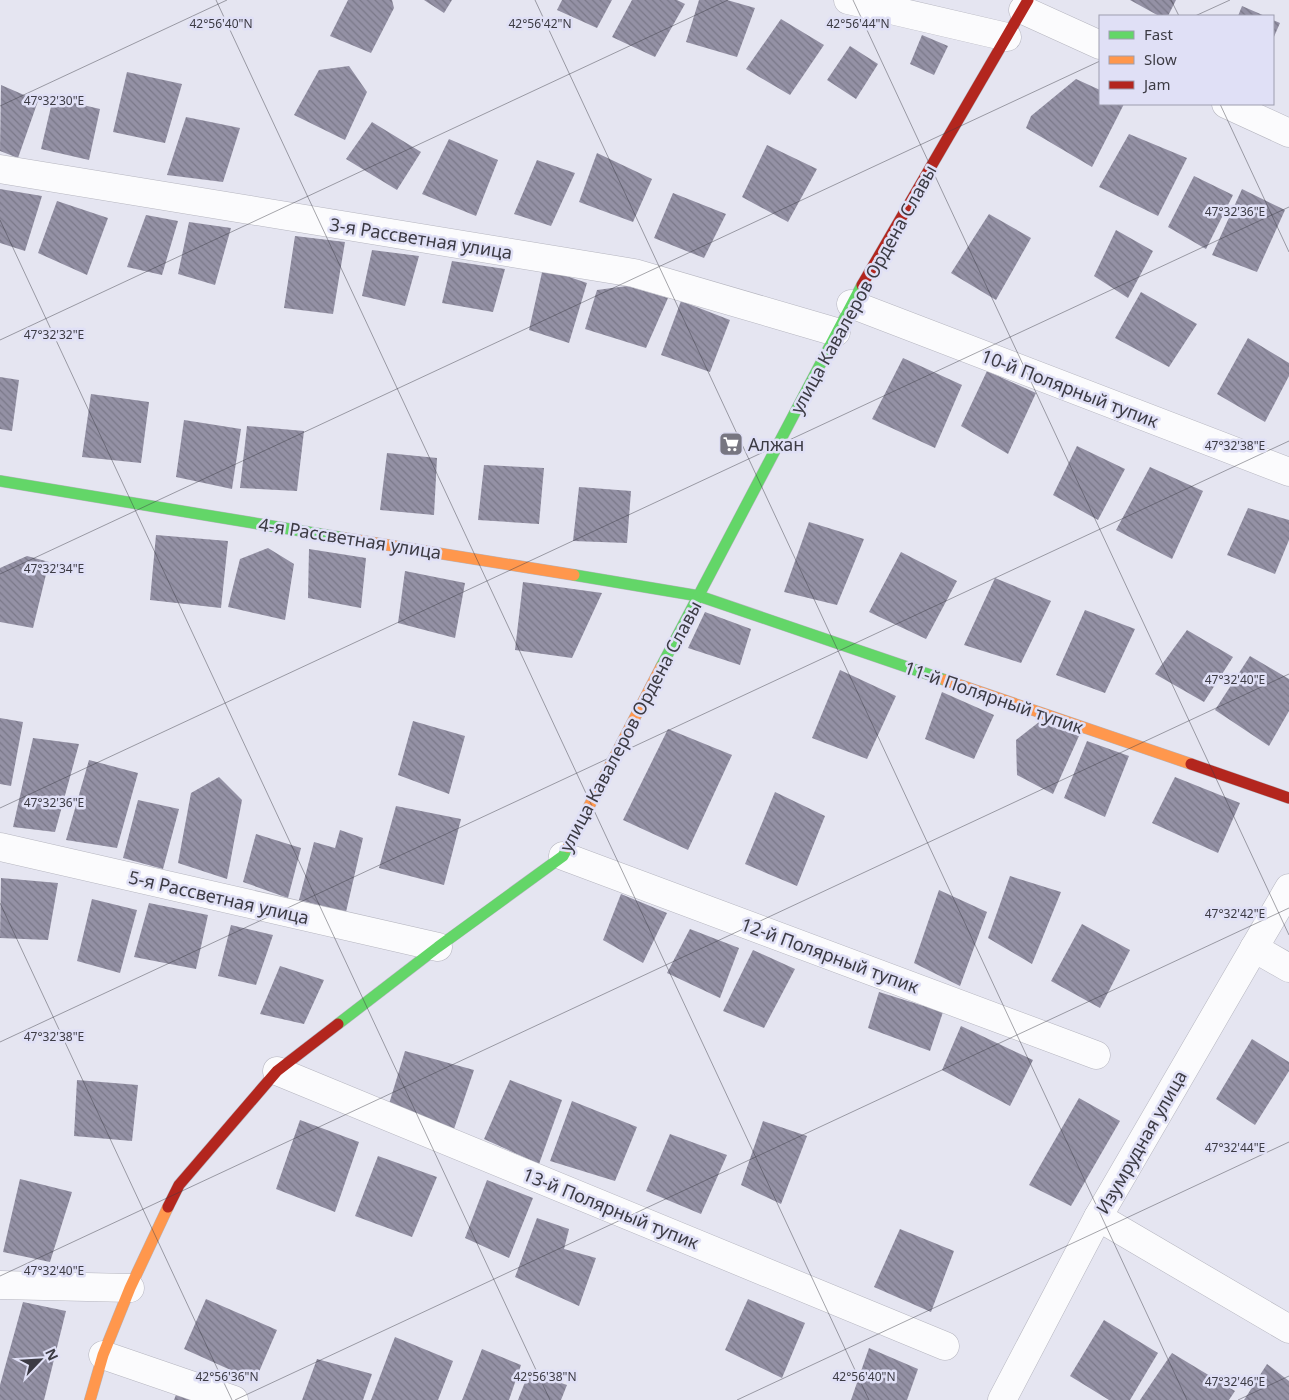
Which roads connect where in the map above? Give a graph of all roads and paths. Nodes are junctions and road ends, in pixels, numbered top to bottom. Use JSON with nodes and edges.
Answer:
{"nodes":[{"id":1,"x":848,"y":0,"type":"edge"},
{"id":2,"x":1025,"y":5,"type":"edge"},
{"id":3,"x":1007,"y":37,"type":"junction"},
{"id":4,"x":1099,"y":44,"type":"edge"},
{"id":5,"x":1228,"y":105,"type":"edge"},
{"id":6,"x":1289,"y":133,"type":"edge"},
{"id":7,"x":0,"y":169,"type":"edge"},
{"id":8,"x":851,"y":304,"type":"junction"},
{"id":9,"x":836,"y":332,"type":"junction"},
{"id":10,"x":1289,"y":472,"type":"edge"},
{"id":11,"x":0,"y":481,"type":"edge"},
{"id":12,"x":700,"y":596,"type":"junction"},
{"id":13,"x":1289,"y":798,"type":"edge"},
{"id":14,"x":0,"y":847,"type":"edge"},
{"id":15,"x":563,"y":856,"type":"junction"},
{"id":16,"x":1289,"y":888,"type":"edge"},
{"id":17,"x":438,"y":947,"type":"junction"},
{"id":18,"x":1254,"y":948,"type":"junction"},
{"id":19,"x":1289,"y":968,"type":"edge"},
{"id":20,"x":1096,"y":1055,"type":"dead end"},
{"id":21,"x":277,"y":1071,"type":"junction"},
{"id":22,"x":1098,"y":1217,"type":"junction"},
{"id":23,"x":0,"y":1285,"type":"edge"},
{"id":24,"x":130,"y":1288,"type":"junction"},
{"id":25,"x":1289,"y":1328,"type":"edge"},
{"id":26,"x":945,"y":1346,"type":"dead end"},
{"id":27,"x":103,"y":1355,"type":"junction"},
{"id":28,"x":90,"y":1400,"type":"edge"},
{"id":29,"x":234,"y":1400,"type":"edge"},
{"id":30,"x":1002,"y":1400,"type":"edge"}],
"edges":[{"from":1,"to":3,"type":"street"},
{"from":2,"to":3,"type":"street","name":"улица Кавалеров Ордена Славы"},
{"from":2,"to":4,"type":"street"},
{"from":3,"to":8,"type":"street","name":"улица Кавалеров Ордена Славы"},
{"from":5,"to":6,"type":"street"},
{"from":7,"to":9,"type":"street","name":"3-я Рассветная улица"},
{"from":8,"to":9,"type":"street","name":"улица Кавалеров Ордена Славы"},
{"from":8,"to":10,"type":"street","name":"10-й Полярный тупик"},
{"from":9,"to":12,"type":"street","name":"улица Кавалеров Ордена Славы"},
{"from":11,"to":12,"type":"street","name":"4-я Рассветная улица"},
{"from":12,"to":13,"type":"street","name":"11-й Полярный тупик"},
{"from":12,"to":15,"type":"street","name":"улица Кавалеров Ордена Славы"},
{"from":14,"to":17,"type":"street","name":"5-я Рассветная улица"},
{"from":15,"to":17,"type":"street","name":"улица Кавалеров Ордена Славы"},
{"from":15,"to":20,"type":"street","name":"12-й Полярный тупик"},
{"from":16,"to":18,"type":"street","name":"Изумрудная улица"},
{"from":17,"to":21,"type":"street","name":"улица Кавалеров Ордена Славы"},
{"from":18,"to":19,"type":"street"},
{"from":18,"to":22,"type":"street","name":"Изумрудная улица"},
{"from":21,"to":24,"type":"street","name":"улица Кавалеров Ордена Славы"},
{"from":21,"to":26,"type":"street","name":"13-й Полярный тупик"},
{"from":22,"to":25,"type":"street"},
{"from":22,"to":30,"type":"street","name":"Изумрудная улица"},
{"from":23,"to":24,"type":"street"},
{"from":24,"to":27,"type":"street","name":"улица Кавалеров Ордена Славы"},
{"from":27,"to":28,"type":"street","name":"улица Кавалеров Ордена Славы"},
{"from":27,"to":29,"type":"street"}]}
